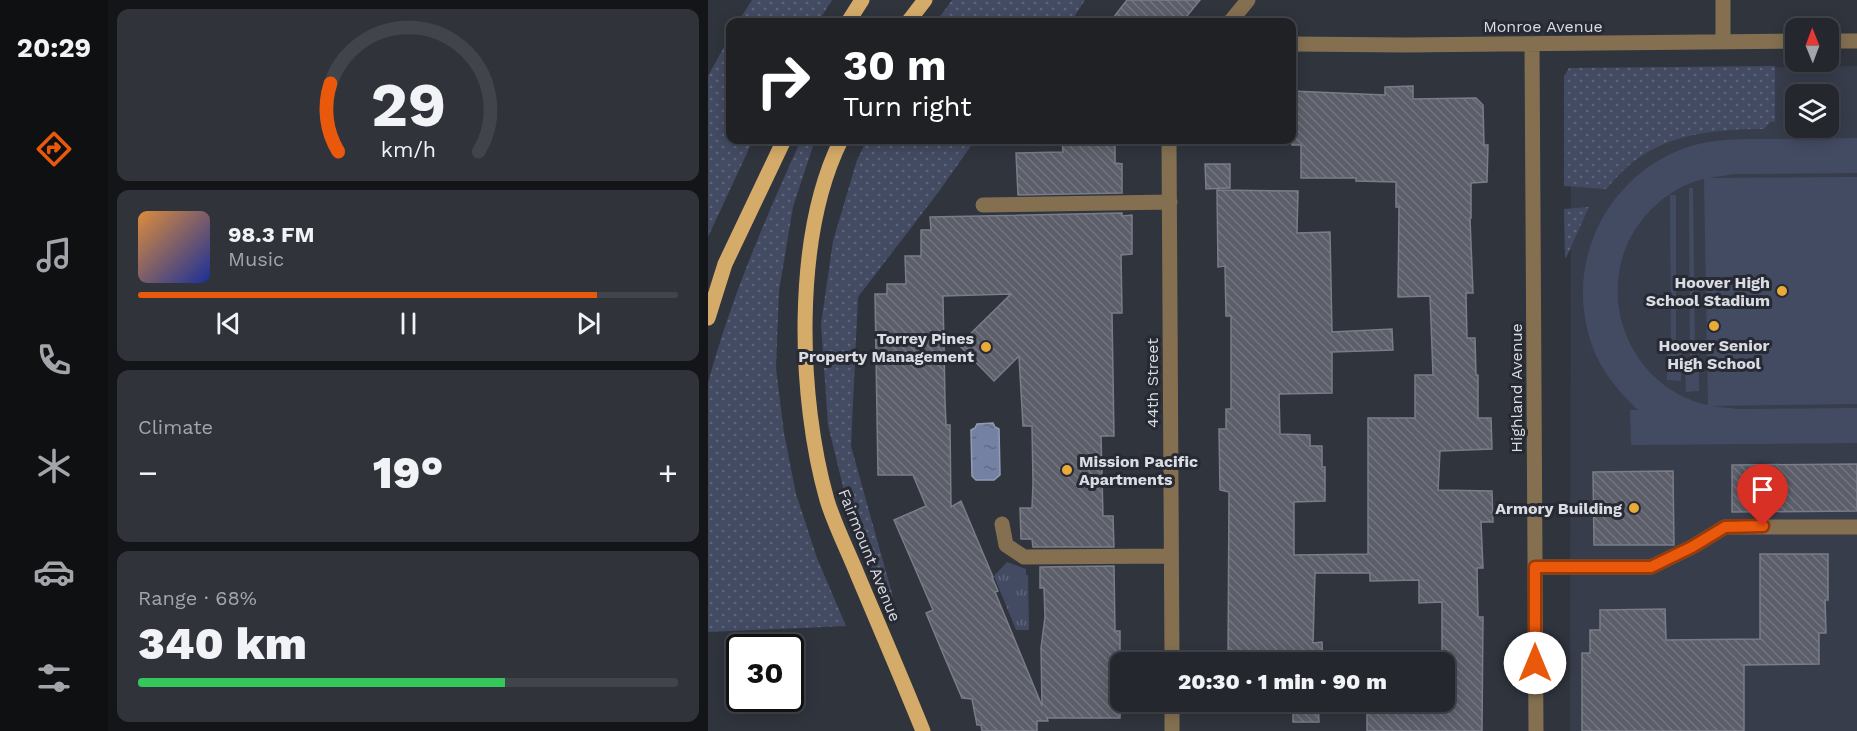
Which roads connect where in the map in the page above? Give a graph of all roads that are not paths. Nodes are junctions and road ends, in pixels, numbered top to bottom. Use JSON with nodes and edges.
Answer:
{"nodes":[{"id":1,"x":862,"y":0,"type":"edge"},
{"id":2,"x":925,"y":0,"type":"edge"},
{"id":3,"x":1248,"y":0,"type":"edge"},
{"id":4,"x":1723,"y":0,"type":"edge"},
{"id":5,"x":851,"y":18,"type":"edge"},
{"id":6,"x":911,"y":18,"type":"edge"},
{"id":7,"x":1233,"y":18,"type":"edge"},
{"id":8,"x":1857,"y":40,"type":"edge"},
{"id":9,"x":1785,"y":41,"type":"edge"},
{"id":10,"x":1839,"y":41,"type":"edge"},
{"id":11,"x":1723,"y":42,"type":"junction"},
{"id":12,"x":1296,"y":44,"type":"edge"},
{"id":13,"x":1532,"y":44,"type":"junction"},
{"id":14,"x":782,"y":144,"type":"edge"},
{"id":15,"x":839,"y":144,"type":"edge"},
{"id":16,"x":1169,"y":144,"type":"edge"},
{"id":17,"x":1170,"y":202,"type":"junction"},
{"id":18,"x":983,"y":205,"type":"dead end"},
{"id":19,"x":708,"y":318,"type":"edge"},
{"id":20,"x":1002,"y":524,"type":"dead end"},
{"id":21,"x":1857,"y":527,"type":"edge"},
{"id":22,"x":1172,"y":556,"type":"junction"},
{"id":23,"x":1535,"y":567,"type":"junction"},
{"id":24,"x":1172,"y":652,"type":"edge"},
{"id":25,"x":1172,"y":712,"type":"edge"},
{"id":26,"x":923,"y":731,"type":"edge"},
{"id":27,"x":1172,"y":731,"type":"edge"},
{"id":28,"x":1536,"y":731,"type":"edge"}],
"edges":[{"from":1,"to":5,"type":"main road"},
{"from":2,"to":6,"type":"main road"},
{"from":3,"to":7,"type":"street"},
{"from":4,"to":11,"type":"street"},
{"from":8,"to":10,"type":"street"},
{"from":9,"to":11,"type":"street","name":"Monroe Avenue"},
{"from":11,"to":13,"type":"street","name":"Monroe Avenue"},
{"from":12,"to":13,"type":"street","name":"Monroe Avenue"},
{"from":13,"to":23,"type":"street","name":"Highland Avenue"},
{"from":14,"to":19,"type":"main road"},
{"from":15,"to":26,"type":"main road","name":"Fairmount Avenue"},
{"from":16,"to":17,"type":"street","name":"44th Street"},
{"from":17,"to":18,"type":"street"},
{"from":17,"to":22,"type":"street","name":"44th Street"},
{"from":20,"to":22,"type":"street"},
{"from":21,"to":23,"type":"street"},
{"from":22,"to":24,"type":"street","name":"44th Street"},
{"from":23,"to":28,"type":"street","name":"Highland Avenue"},
{"from":25,"to":27,"type":"street"}]}
